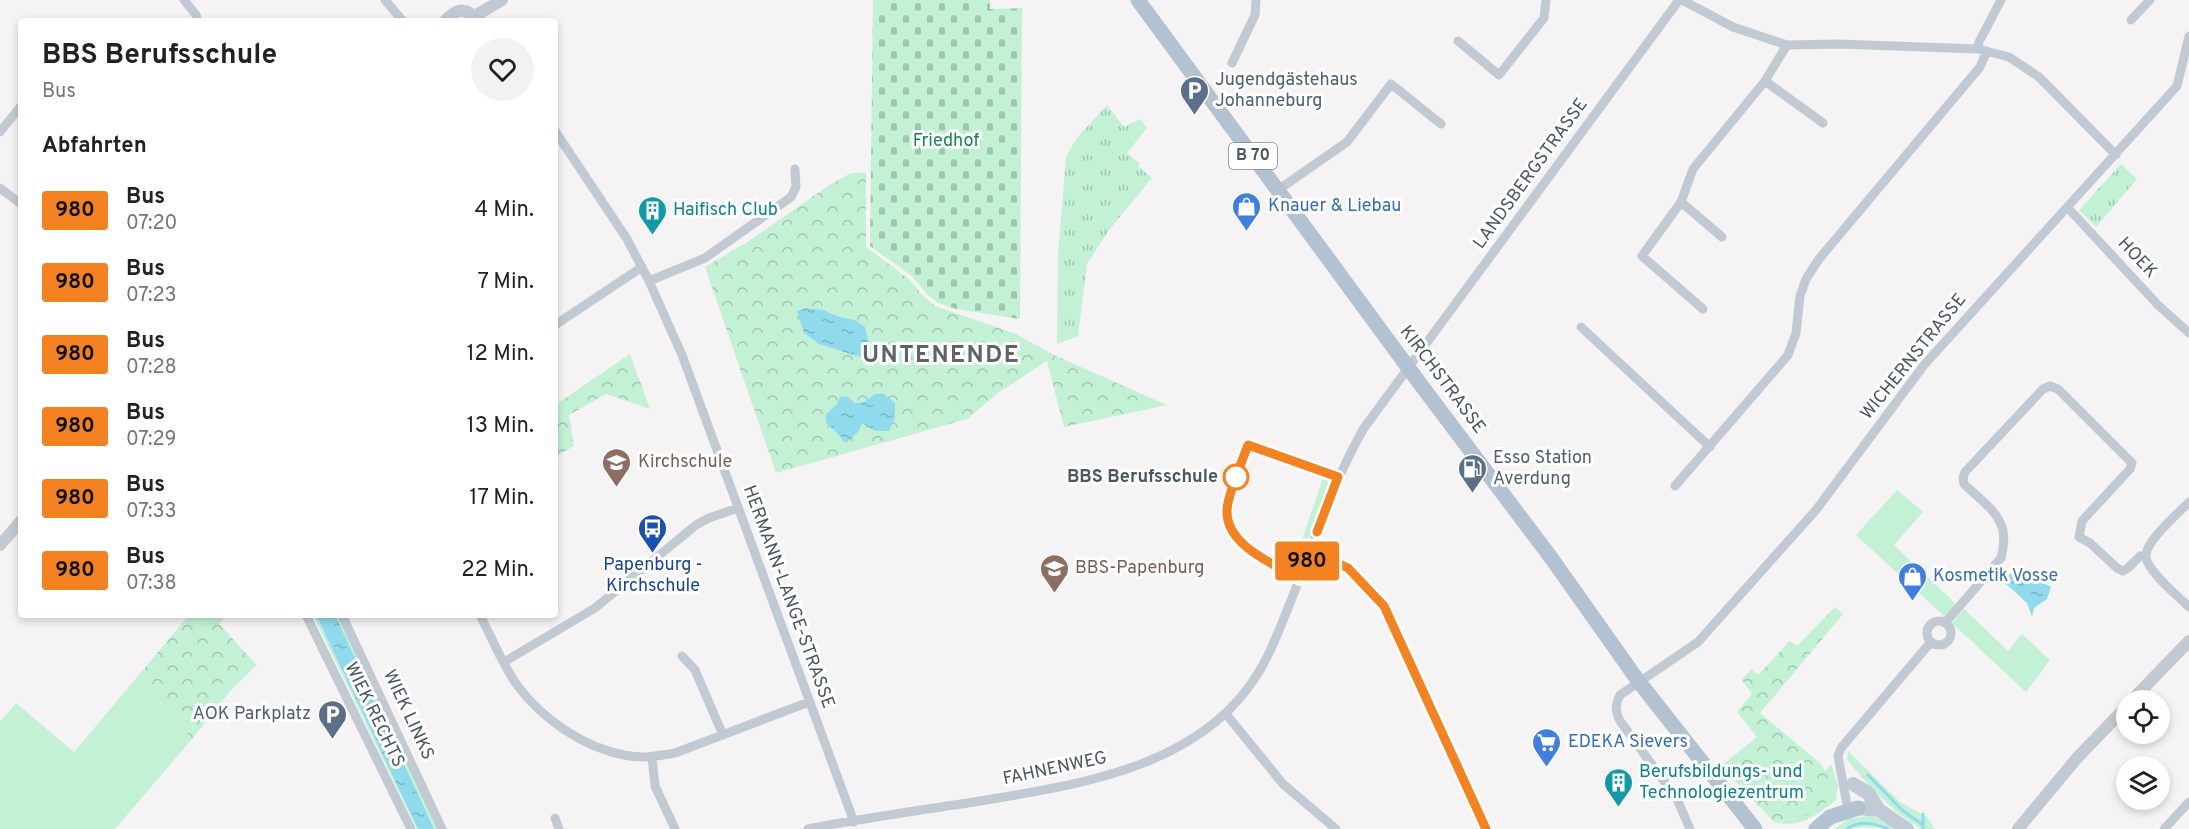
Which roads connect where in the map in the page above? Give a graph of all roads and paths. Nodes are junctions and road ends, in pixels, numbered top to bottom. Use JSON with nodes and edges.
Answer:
{"nodes":[{"id":1,"x":184,"y":0,"type":"edge"},
{"id":2,"x":385,"y":0,"type":"edge"},
{"id":3,"x":502,"y":0,"type":"edge"},
{"id":4,"x":1138,"y":0,"type":"edge"},
{"id":5,"x":1256,"y":0,"type":"edge"},
{"id":6,"x":1546,"y":0,"type":"edge"},
{"id":7,"x":1681,"y":0,"type":"edge"},
{"id":8,"x":2001,"y":0,"type":"edge"},
{"id":9,"x":2150,"y":0,"type":"edge"},
{"id":10,"x":470,"y":12,"type":"edge"},
{"id":11,"x":197,"y":18,"type":"edge"},
{"id":12,"x":400,"y":18,"type":"edge"},
{"id":13,"x":449,"y":18,"type":"edge"},
{"id":14,"x":2131,"y":20,"type":"dead end"},
{"id":15,"x":2189,"y":36,"type":"edge"},
{"id":16,"x":1458,"y":41,"type":"dead end"},
{"id":17,"x":1787,"y":45,"type":"junction"},
{"id":18,"x":1982,"y":50,"type":"junction"},
{"id":19,"x":1232,"y":63,"type":"dead end"},
{"id":20,"x":1766,"y":81,"type":"junction"},
{"id":21,"x":18,"y":110,"type":"edge"},
{"id":22,"x":1823,"y":123,"type":"dead end"},
{"id":23,"x":1441,"y":124,"type":"dead end"},
{"id":24,"x":0,"y":132,"type":"edge"},
{"id":25,"x":558,"y":136,"type":"edge"},
{"id":26,"x":2116,"y":155,"type":"junction"},
{"id":27,"x":795,"y":169,"type":"dead end"},
{"id":28,"x":1278,"y":190,"type":"junction"},
{"id":29,"x":2,"y":194,"type":"edge"},
{"id":30,"x":18,"y":202,"type":"edge"},
{"id":31,"x":1681,"y":202,"type":"junction"},
{"id":32,"x":2068,"y":208,"type":"junction"},
{"id":33,"x":1722,"y":237,"type":"dead end"},
{"id":34,"x":642,"y":267,"type":"junction"},
{"id":35,"x":650,"y":281,"type":"junction"},
{"id":36,"x":1703,"y":309,"type":"dead end"},
{"id":37,"x":558,"y":323,"type":"edge"},
{"id":38,"x":1581,"y":327,"type":"dead end"},
{"id":39,"x":2187,"y":328,"type":"edge"},
{"id":40,"x":1408,"y":368,"type":"junction"},
{"id":41,"x":1710,"y":447,"type":"junction"},
{"id":42,"x":1675,"y":486,"type":"dead end"},
{"id":43,"x":2189,"y":502,"type":"edge"},
{"id":44,"x":738,"y":508,"type":"junction"},
{"id":45,"x":18,"y":525,"type":"edge"},
{"id":46,"x":0,"y":546,"type":"edge"},
{"id":47,"x":1311,"y":551,"type":"junction"},
{"id":48,"x":2145,"y":556,"type":"junction"},
{"id":49,"x":2189,"y":607,"type":"edge"},
{"id":50,"x":307,"y":618,"type":"edge"},
{"id":51,"x":343,"y":618,"type":"edge"},
{"id":52,"x":482,"y":618,"type":"edge"},
{"id":53,"x":1945,"y":624,"type":"junction"},
{"id":54,"x":2189,"y":640,"type":"edge"},
{"id":55,"x":1931,"y":642,"type":"junction"},
{"id":56,"x":682,"y":656,"type":"dead end"},
{"id":57,"x":504,"y":663,"type":"junction"},
{"id":58,"x":1640,"y":682,"type":"junction"},
{"id":59,"x":2142,"y":690,"type":"edge"},
{"id":60,"x":809,"y":702,"type":"junction"},
{"id":61,"x":1226,"y":714,"type":"junction"},
{"id":62,"x":2116,"y":717,"type":"edge"},
{"id":63,"x":723,"y":735,"type":"junction"},
{"id":64,"x":652,"y":757,"type":"junction"},
{"id":65,"x":1840,"y":764,"type":"junction"},
{"id":66,"x":1718,"y":781,"type":"junction"},
{"id":67,"x":1853,"y":784,"type":"junction"},
{"id":68,"x":2189,"y":802,"type":"edge"},
{"id":69,"x":1849,"y":810,"type":"junction"},
{"id":70,"x":1879,"y":810,"type":"junction"},
{"id":71,"x":555,"y":818,"type":"dead end"},
{"id":72,"x":854,"y":822,"type":"junction"},
{"id":73,"x":867,"y":825,"type":"edge"},
{"id":74,"x":1751,"y":827,"type":"edge"},
{"id":75,"x":411,"y":829,"type":"edge"},
{"id":76,"x":442,"y":829,"type":"edge"},
{"id":77,"x":560,"y":829,"type":"edge"},
{"id":78,"x":675,"y":829,"type":"edge"},
{"id":79,"x":808,"y":829,"type":"edge"},
{"id":80,"x":1336,"y":829,"type":"edge"},
{"id":81,"x":1486,"y":829,"type":"edge"},
{"id":82,"x":1690,"y":829,"type":"edge"},
{"id":83,"x":1765,"y":829,"type":"edge"},
{"id":84,"x":1816,"y":829,"type":"edge"},
{"id":85,"x":1826,"y":829,"type":"edge"},
{"id":86,"x":1906,"y":829,"type":"edge"},
{"id":87,"x":2019,"y":829,"type":"edge"},
{"id":88,"x":2164,"y":829,"type":"edge"}],
"edges":[{"from":1,"to":11,"type":"street"},
{"from":2,"to":12,"type":"street"},
{"from":3,"to":10,"type":"street"},
{"from":4,"to":28,"type":"main road","name":"KIRCHSTRASSE","number":"B 70"},
{"from":5,"to":19,"type":"street"},
{"from":6,"to":16,"type":"street"},
{"from":7,"to":17,"type":"street"},
{"from":7,"to":40,"type":"street","name":"LANDSBERGSTRASSE"},
{"from":8,"to":18,"type":"street"},
{"from":9,"to":14,"type":"street"},
{"from":10,"to":13,"type":"street"},
{"from":15,"to":26,"type":"street","name":"WICHERNSTRASSE"},
{"from":17,"to":18,"type":"street"},
{"from":17,"to":20,"type":"street"},
{"from":18,"to":26,"type":"street"},
{"from":18,"to":41,"type":"street"},
{"from":20,"to":22,"type":"street"},
{"from":20,"to":31,"type":"street"},
{"from":21,"to":24,"type":"street"},
{"from":23,"to":28,"type":"street"},
{"from":25,"to":34,"type":"street","name":"HERMANN-LANGE-STRASSE"},
{"from":26,"to":32,"type":"street","name":"WICHERNSTRASSE"},
{"from":27,"to":35,"type":"street"},
{"from":28,"to":40,"type":"main road","name":"KIRCHSTRASSE","number":"B 70"},
{"from":29,"to":30,"type":"street"},
{"from":31,"to":33,"type":"street"},
{"from":31,"to":36,"type":"street"},
{"from":32,"to":39,"type":"street","name":"HOEK"},
{"from":32,"to":58,"type":"street","name":"WICHERNSTRASSE"},
{"from":34,"to":35,"type":"street","name":"HERMANN-LANGE-STRASSE"},
{"from":34,"to":37,"type":"street"},
{"from":35,"to":44,"type":"street","name":"HERMANN-LANGE-STRASSE"},
{"from":38,"to":41,"type":"street"},
{"from":40,"to":47,"type":"street","name":"FAHNENWEG"},
{"from":40,"to":58,"type":"main road","name":"KIRCHSTRASSE","number":"B 70"},
{"from":41,"to":42,"type":"street"},
{"from":43,"to":48,"type":"street"},
{"from":44,"to":57,"type":"street"},
{"from":44,"to":60,"type":"street","name":"HERMANN-LANGE-STRASSE"},
{"from":45,"to":46,"type":"street"},
{"from":47,"to":61,"type":"street","name":"FAHNENWEG"},
{"from":47,"to":81,"type":"street"},
{"from":48,"to":49,"type":"street"},
{"from":48,"to":53,"type":"street"},
{"from":50,"to":75,"type":"street","name":"WIEK RECHTS"},
{"from":51,"to":76,"type":"street","name":"WIEK LINKS"},
{"from":52,"to":57,"type":"street"},
{"from":53,"to":55,"type":"street"},
{"from":53,"to":55,"type":"street"},
{"from":54,"to":59,"type":"street"},
{"from":55,"to":65,"type":"street"},
{"from":56,"to":63,"type":"street"},
{"from":57,"to":64,"type":"street"},
{"from":58,"to":66,"type":"main road","name":"KIRCHSTRASSE","number":"B 70"},
{"from":58,"to":82,"type":"street","name":"WICHERNSTRASSE"},
{"from":60,"to":63,"type":"street"},
{"from":60,"to":72,"type":"street","name":"HERMANN-LANGE-STRASSE"},
{"from":61,"to":73,"type":"street","name":"FAHNENWEG"},
{"from":61,"to":80,"type":"street"},
{"from":62,"to":87,"type":"street"},
{"from":63,"to":64,"type":"street"},
{"from":64,"to":78,"type":"street"},
{"from":65,"to":67,"type":"street"},
{"from":65,"to":69,"type":"street"},
{"from":66,"to":74,"type":"main road","name":"KIRCHSTRASSE","number":"B 70"},
{"from":66,"to":83,"type":"main road","name":"KIRCHSTRASSE","number":"B 70"},
{"from":67,"to":69,"type":"street"},
{"from":67,"to":70,"type":"main road"},
{"from":68,"to":88,"type":"street"},
{"from":69,"to":70,"type":"main road"},
{"from":69,"to":84,"type":"main road"},
{"from":69,"to":85,"type":"main road"},
{"from":70,"to":86,"type":"main road"},
{"from":71,"to":77,"type":"street"},
{"from":72,"to":73,"type":"street","name":"FAHNENWEG"},
{"from":72,"to":79,"type":"street","name":"FAHNENWEG"}]}
